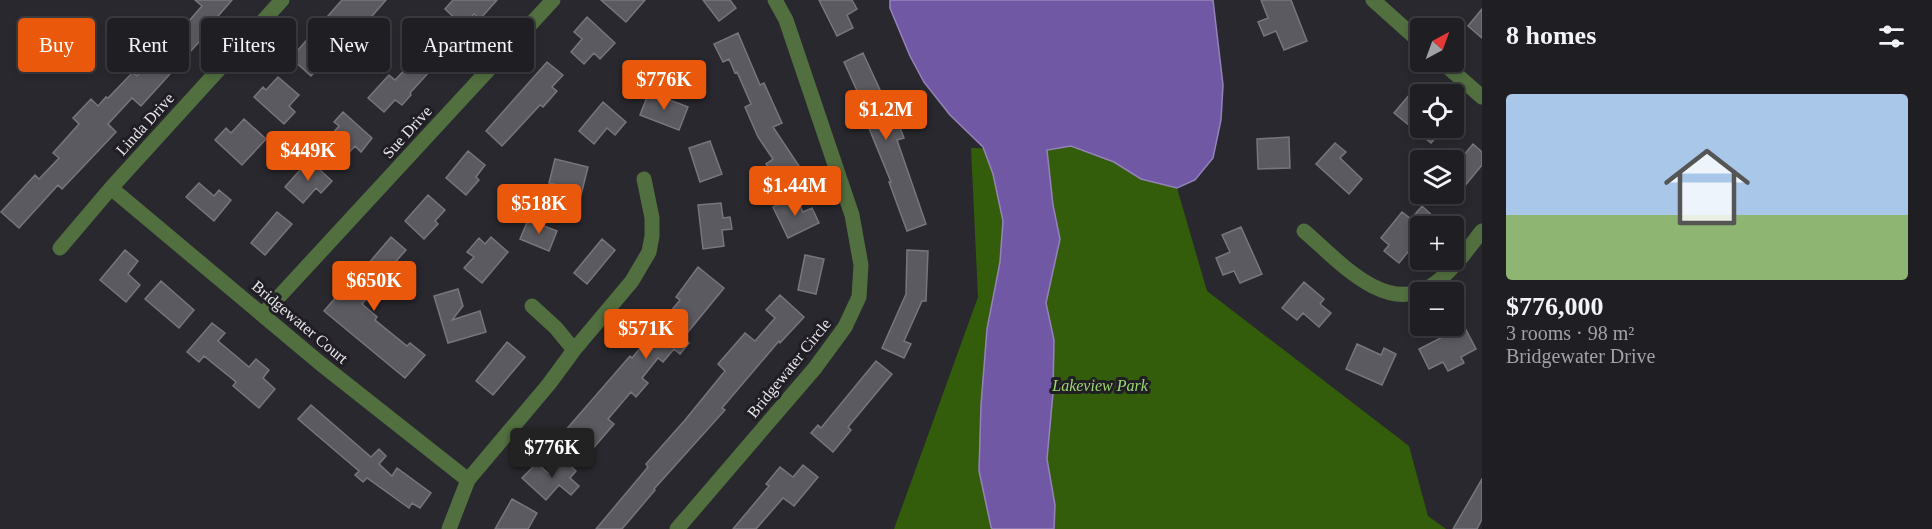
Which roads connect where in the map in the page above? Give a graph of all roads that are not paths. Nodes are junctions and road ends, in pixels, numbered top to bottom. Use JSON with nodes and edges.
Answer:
{"nodes":[{"id":1,"x":282,"y":0,"type":"edge"},
{"id":2,"x":553,"y":0,"type":"edge"},
{"id":3,"x":775,"y":0,"type":"edge"},
{"id":4,"x":1373,"y":0,"type":"edge"},
{"id":5,"x":1410,"y":33,"type":"edge"},
{"id":6,"x":1453,"y":72,"type":"edge"},
{"id":7,"x":1482,"y":97,"type":"edge"},
{"id":8,"x":644,"y":179,"type":"dead end"},
{"id":9,"x":111,"y":188,"type":"junction"},
{"id":10,"x":1304,"y":231,"type":"dead end"},
{"id":11,"x":1482,"y":231,"type":"edge"},
{"id":12,"x":60,"y":248,"type":"dead end"},
{"id":13,"x":532,"y":306,"type":"dead end"},
{"id":14,"x":263,"y":314,"type":"junction"},
{"id":15,"x":573,"y":350,"type":"junction"},
{"id":16,"x":468,"y":480,"type":"junction"},
{"id":17,"x":449,"y":529,"type":"edge"},
{"id":18,"x":677,"y":529,"type":"edge"}],
"edges":[{"from":1,"to":9,"type":"street","name":"Linda Drive"},
{"from":2,"to":14,"type":"street","name":"Sue Drive"},
{"from":3,"to":18,"type":"street","name":"Bridgewater Circle"},
{"from":4,"to":5,"type":"street"},
{"from":6,"to":7,"type":"street"},
{"from":8,"to":15,"type":"street"},
{"from":9,"to":12,"type":"street","name":"Linda Drive"},
{"from":9,"to":14,"type":"street","name":"Bridgewater Court"},
{"from":10,"to":11,"type":"street"},
{"from":13,"to":15,"type":"street"},
{"from":14,"to":16,"type":"street","name":"Bridgewater Court"},
{"from":15,"to":16,"type":"street"},
{"from":16,"to":17,"type":"street"}]}
